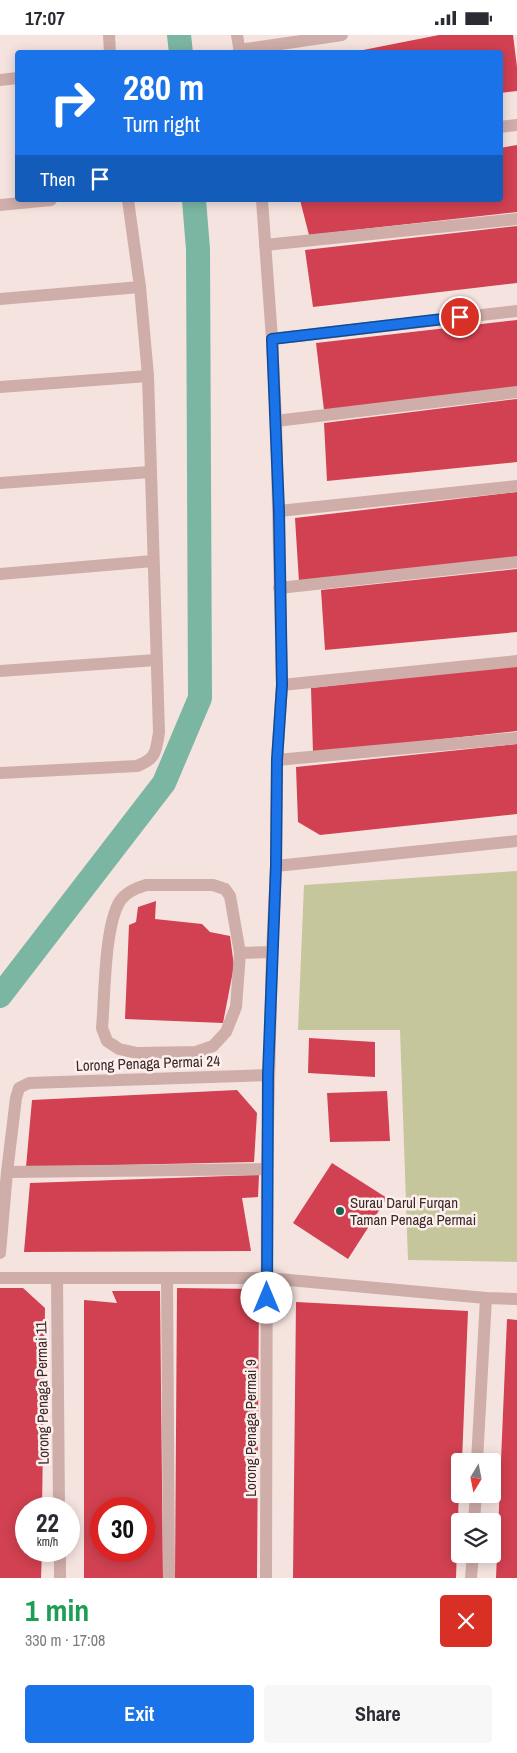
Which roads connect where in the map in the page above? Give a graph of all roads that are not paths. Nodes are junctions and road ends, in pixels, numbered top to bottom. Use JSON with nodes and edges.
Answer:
{"nodes":[{"id":1,"x":108,"y":35,"type":"edge"},
{"id":2,"x":237,"y":35,"type":"edge"},
{"id":3,"x":342,"y":35,"type":"edge"},
{"id":4,"x":110,"y":50,"type":"edge"},
{"id":5,"x":239,"y":50,"type":"edge"},
{"id":6,"x":245,"y":50,"type":"edge"},
{"id":7,"x":15,"y":78,"type":"edge"},
{"id":8,"x":0,"y":80,"type":"edge"},
{"id":9,"x":517,"y":125,"type":"edge"},
{"id":10,"x":503,"y":127,"type":"edge"},
{"id":11,"x":31,"y":202,"type":"edge"},
{"id":12,"x":128,"y":202,"type":"edge"},
{"id":13,"x":262,"y":202,"type":"edge"},
{"id":14,"x":0,"y":205,"type":"edge"},
{"id":15,"x":517,"y":219,"type":"edge"},
{"id":16,"x":265,"y":245,"type":"junction"},
{"id":17,"x":140,"y":287,"type":"junction"},
{"id":18,"x":0,"y":299,"type":"edge"},
{"id":19,"x":517,"y":311,"type":"edge"},
{"id":20,"x":272,"y":339,"type":"junction"},
{"id":21,"x":148,"y":376,"type":"junction"},
{"id":22,"x":0,"y":387,"type":"edge"},
{"id":23,"x":517,"y":392,"type":"edge"},
{"id":24,"x":276,"y":421,"type":"junction"},
{"id":25,"x":150,"y":471,"type":"junction"},
{"id":26,"x":0,"y":483,"type":"edge"},
{"id":27,"x":517,"y":486,"type":"edge"},
{"id":28,"x":279,"y":511,"type":"junction"},
{"id":29,"x":153,"y":561,"type":"junction"},
{"id":30,"x":517,"y":562,"type":"edge"},
{"id":31,"x":0,"y":574,"type":"edge"},
{"id":32,"x":279,"y":587,"type":"junction"},
{"id":33,"x":156,"y":660,"type":"junction"},
{"id":34,"x":517,"y":661,"type":"edge"},
{"id":35,"x":0,"y":671,"type":"edge"},
{"id":36,"x":282,"y":685,"type":"junction"},
{"id":37,"x":517,"y":738,"type":"edge"},
{"id":38,"x":277,"y":760,"type":"junction"},
{"id":39,"x":0,"y":773,"type":"edge"},
{"id":40,"x":517,"y":841,"type":"edge"},
{"id":41,"x":276,"y":866,"type":"junction"},
{"id":42,"x":272,"y":952,"type":"junction"},
{"id":43,"x":240,"y":953,"type":"junction"},
{"id":44,"x":268,"y":1075,"type":"junction"},
{"id":45,"x":267,"y":1169,"type":"junction"},
{"id":46,"x":7,"y":1172,"type":"junction"},
{"id":47,"x":0,"y":1253,"type":"edge"},
{"id":48,"x":167,"y":1277,"type":"junction"},
{"id":49,"x":0,"y":1278,"type":"edge"},
{"id":50,"x":57,"y":1278,"type":"junction"},
{"id":51,"x":267,"y":1278,"type":"junction"},
{"id":52,"x":486,"y":1298,"type":"junction"},
{"id":53,"x":517,"y":1299,"type":"edge"},
{"id":54,"x":477,"y":1453,"type":"edge"},
{"id":55,"x":59,"y":1497,"type":"edge"},
{"id":56,"x":60,"y":1562,"type":"edge"},
{"id":57,"x":472,"y":1563,"type":"edge"},
{"id":58,"x":60,"y":1578,"type":"edge"},
{"id":59,"x":169,"y":1578,"type":"edge"},
{"id":60,"x":266,"y":1578,"type":"edge"},
{"id":61,"x":471,"y":1578,"type":"edge"}],
"edges":[{"from":1,"to":4,"type":"street"},
{"from":2,"to":5,"type":"street"},
{"from":3,"to":6,"type":"street"},
{"from":7,"to":8,"type":"street"},
{"from":9,"to":10,"type":"street"},
{"from":11,"to":14,"type":"street"},
{"from":12,"to":17,"type":"street"},
{"from":13,"to":16,"type":"street","name":"Lorong Penaga Permai 9"},
{"from":15,"to":16,"type":"street"},
{"from":16,"to":20,"type":"street","name":"Lorong Penaga Permai 9"},
{"from":17,"to":18,"type":"street"},
{"from":17,"to":21,"type":"street"},
{"from":19,"to":20,"type":"street"},
{"from":20,"to":24,"type":"street","name":"Lorong Penaga Permai 9"},
{"from":21,"to":22,"type":"street"},
{"from":21,"to":25,"type":"street"},
{"from":23,"to":24,"type":"street"},
{"from":24,"to":28,"type":"street","name":"Lorong Penaga Permai 9"},
{"from":25,"to":26,"type":"street"},
{"from":25,"to":29,"type":"street"},
{"from":27,"to":28,"type":"street"},
{"from":28,"to":32,"type":"street","name":"Lorong Penaga Permai 9"},
{"from":29,"to":31,"type":"street"},
{"from":29,"to":33,"type":"street"},
{"from":30,"to":32,"type":"street"},
{"from":32,"to":36,"type":"street","name":"Lorong Penaga Permai 9"},
{"from":33,"to":35,"type":"street"},
{"from":33,"to":39,"type":"street"},
{"from":34,"to":36,"type":"street"},
{"from":36,"to":38,"type":"street","name":"Lorong Penaga Permai 9"},
{"from":37,"to":38,"type":"street"},
{"from":38,"to":41,"type":"street","name":"Lorong Penaga Permai 9"},
{"from":40,"to":41,"type":"street"},
{"from":41,"to":42,"type":"street","name":"Lorong Penaga Permai 9"},
{"from":42,"to":43,"type":"street"},
{"from":42,"to":44,"type":"street","name":"Lorong Penaga Permai 9"},
{"from":43,"to":43,"type":"street"},
{"from":44,"to":45,"type":"street","name":"Lorong Penaga Permai 9"},
{"from":44,"to":46,"type":"street","name":"Lorong Penaga Permai 24"},
{"from":45,"to":46,"type":"street"},
{"from":45,"to":51,"type":"street","name":"Lorong Penaga Permai 9"},
{"from":46,"to":47,"type":"street"},
{"from":48,"to":50,"type":"street"},
{"from":48,"to":51,"type":"street"},
{"from":48,"to":59,"type":"street"},
{"from":49,"to":50,"type":"street"},
{"from":50,"to":55,"type":"street","name":"Lorong Penaga Permai 11"},
{"from":51,"to":52,"type":"street"},
{"from":51,"to":60,"type":"street","name":"Lorong Penaga Permai 9"},
{"from":52,"to":53,"type":"street"},
{"from":52,"to":54,"type":"street"},
{"from":56,"to":58,"type":"street"},
{"from":57,"to":61,"type":"street"}]}
